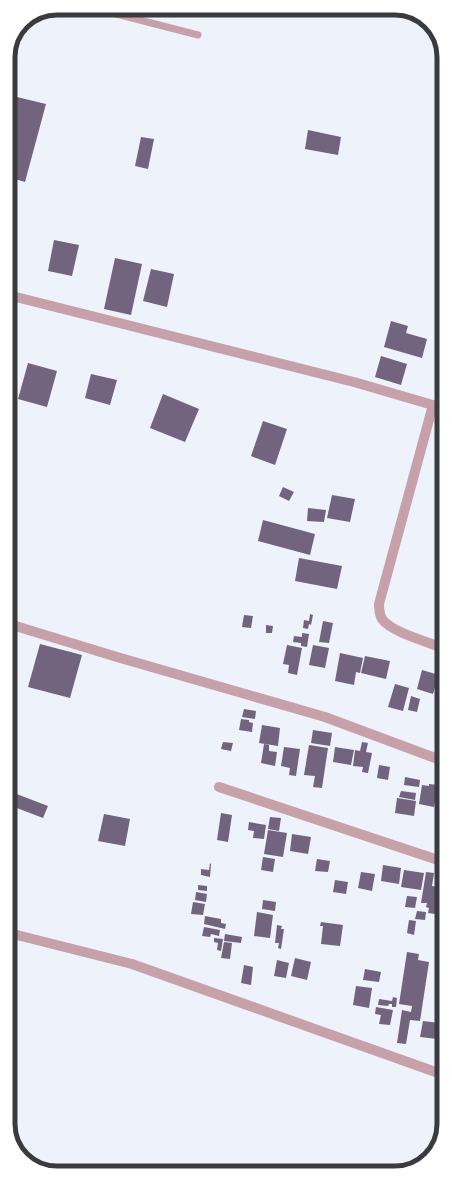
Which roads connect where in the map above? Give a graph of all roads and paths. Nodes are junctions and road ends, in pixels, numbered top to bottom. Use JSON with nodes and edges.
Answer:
{"nodes":[{"id":1,"x":120,"y":15,"type":"edge"},
{"id":2,"x":198,"y":35,"type":"dead end"},
{"id":3,"x":15,"y":297,"type":"edge"},
{"id":4,"x":437,"y":406,"type":"edge"},
{"id":5,"x":437,"y":409,"type":"edge"},
{"id":6,"x":15,"y":626,"type":"edge"},
{"id":7,"x":437,"y":646,"type":"edge"},
{"id":8,"x":437,"y":759,"type":"edge"},
{"id":9,"x":219,"y":787,"type":"dead end"},
{"id":10,"x":437,"y":860,"type":"edge"},
{"id":11,"x":15,"y":935,"type":"edge"},
{"id":12,"x":437,"y":1073,"type":"edge"}],
"edges":[{"from":1,"to":2,"type":"lane"},
{"from":3,"to":4,"type":"street"},
{"from":5,"to":7,"type":"street"},
{"from":6,"to":8,"type":"street"},
{"from":9,"to":10,"type":"street"},
{"from":11,"to":12,"type":"street"}]}
